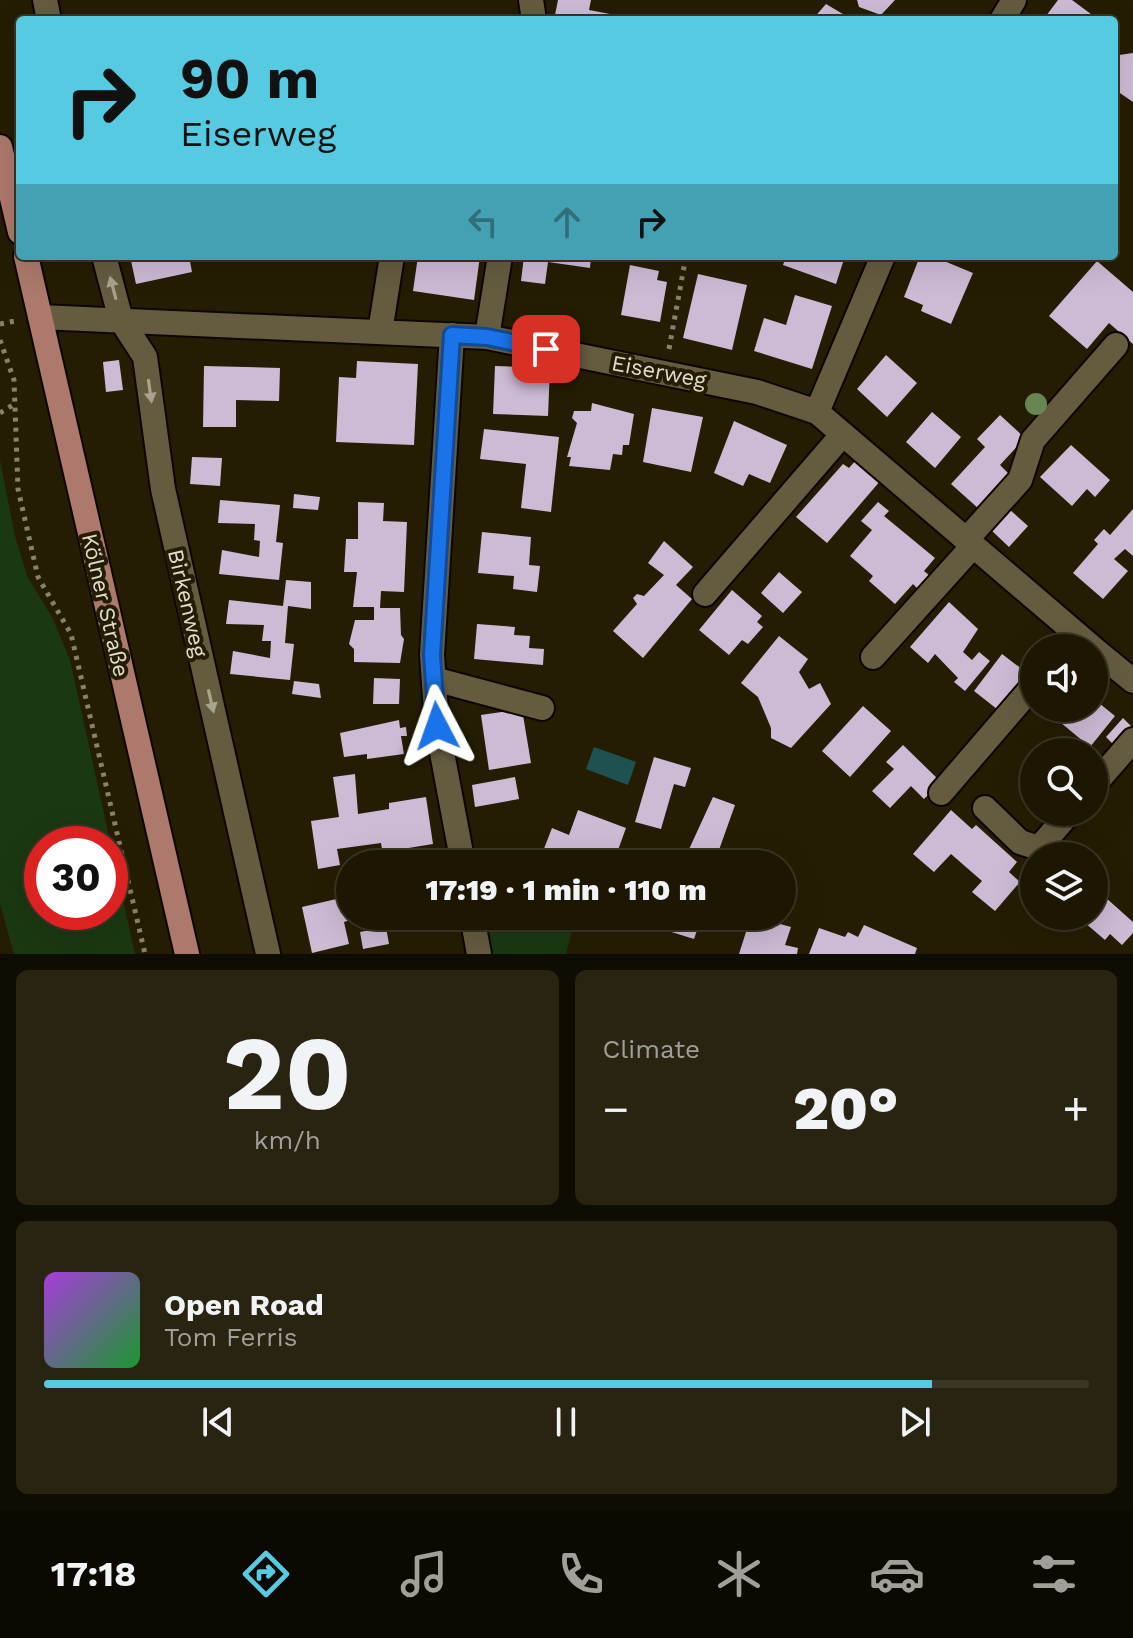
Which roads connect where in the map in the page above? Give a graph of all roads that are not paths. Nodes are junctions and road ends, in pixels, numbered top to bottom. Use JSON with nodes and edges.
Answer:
{"nodes":[{"id":1,"x":0,"y":147,"type":"edge"},
{"id":2,"x":16,"y":215,"type":"edge"},
{"id":3,"x":27,"y":260,"type":"edge"},
{"id":4,"x":105,"y":260,"type":"edge"},
{"id":5,"x":391,"y":260,"type":"edge"},
{"id":6,"x":499,"y":260,"type":"edge"},
{"id":7,"x":881,"y":260,"type":"edge"},
{"id":8,"x":40,"y":317,"type":"junction"},
{"id":9,"x":121,"y":320,"type":"junction"},
{"id":10,"x":380,"y":332,"type":"junction"},
{"id":11,"x":452,"y":335,"type":"junction"},
{"id":12,"x":487,"y":337,"type":"junction"},
{"id":13,"x":1116,"y":345,"type":"dead end"},
{"id":14,"x":817,"y":412,"type":"junction"},
{"id":15,"x":843,"y":434,"type":"junction"},
{"id":16,"x":969,"y":543,"type":"junction"},
{"id":17,"x":705,"y":594,"type":"dead end"},
{"id":18,"x":1070,"y":634,"type":"edge"},
{"id":19,"x":873,"y":657,"type":"dead end"},
{"id":20,"x":1108,"y":663,"type":"edge"},
{"id":21,"x":434,"y":679,"type":"junction"},
{"id":22,"x":1133,"y":681,"type":"edge"},
{"id":23,"x":1020,"y":701,"type":"edge"},
{"id":24,"x":542,"y":708,"type":"dead end"},
{"id":25,"x":1133,"y":740,"type":"edge"},
{"id":26,"x":1108,"y":769,"type":"edge"},
{"id":27,"x":941,"y":793,"type":"dead end"},
{"id":28,"x":985,"y":808,"type":"dead end"},
{"id":29,"x":1058,"y":826,"type":"edge"},
{"id":30,"x":460,"y":850,"type":"edge"},
{"id":31,"x":475,"y":930,"type":"edge"},
{"id":32,"x":187,"y":954,"type":"edge"},
{"id":33,"x":268,"y":954,"type":"edge"},
{"id":34,"x":479,"y":954,"type":"edge"}],
"edges":[{"from":1,"to":2,"type":"main road"},
{"from":3,"to":8,"type":"main road","name":"Kölner Straße"},
{"from":9,"to":4,"type":"street","name":"Birkenweg","one_way":true},
{"from":5,"to":10,"type":"street"},
{"from":6,"to":12,"type":"street"},
{"from":7,"to":14,"type":"street"},
{"from":8,"to":9,"type":"street","name":"Eiserweg"},
{"from":8,"to":32,"type":"main road","name":"Kölner Straße"},
{"from":9,"to":10,"type":"street","name":"Eiserweg"},
{"from":9,"to":33,"type":"street","name":"Birkenweg","one_way":true},
{"from":10,"to":11,"type":"street","name":"Eiserweg"},
{"from":11,"to":12,"type":"street","name":"Eiserweg"},
{"from":11,"to":21,"type":"street"},
{"from":12,"to":14,"type":"street","name":"Eiserweg"},
{"from":13,"to":16,"type":"street"},
{"from":14,"to":15,"type":"street","name":"Eiserweg"},
{"from":15,"to":16,"type":"street","name":"Eiserweg"},
{"from":15,"to":17,"type":"street"},
{"from":16,"to":18,"type":"street","name":"Eiserweg"},
{"from":16,"to":19,"type":"street"},
{"from":20,"to":22,"type":"street","name":"Eiserweg"},
{"from":21,"to":24,"type":"street"},
{"from":21,"to":30,"type":"street"},
{"from":23,"to":27,"type":"street"},
{"from":25,"to":26,"type":"street"},
{"from":28,"to":29,"type":"street"},
{"from":31,"to":34,"type":"street"}]}
